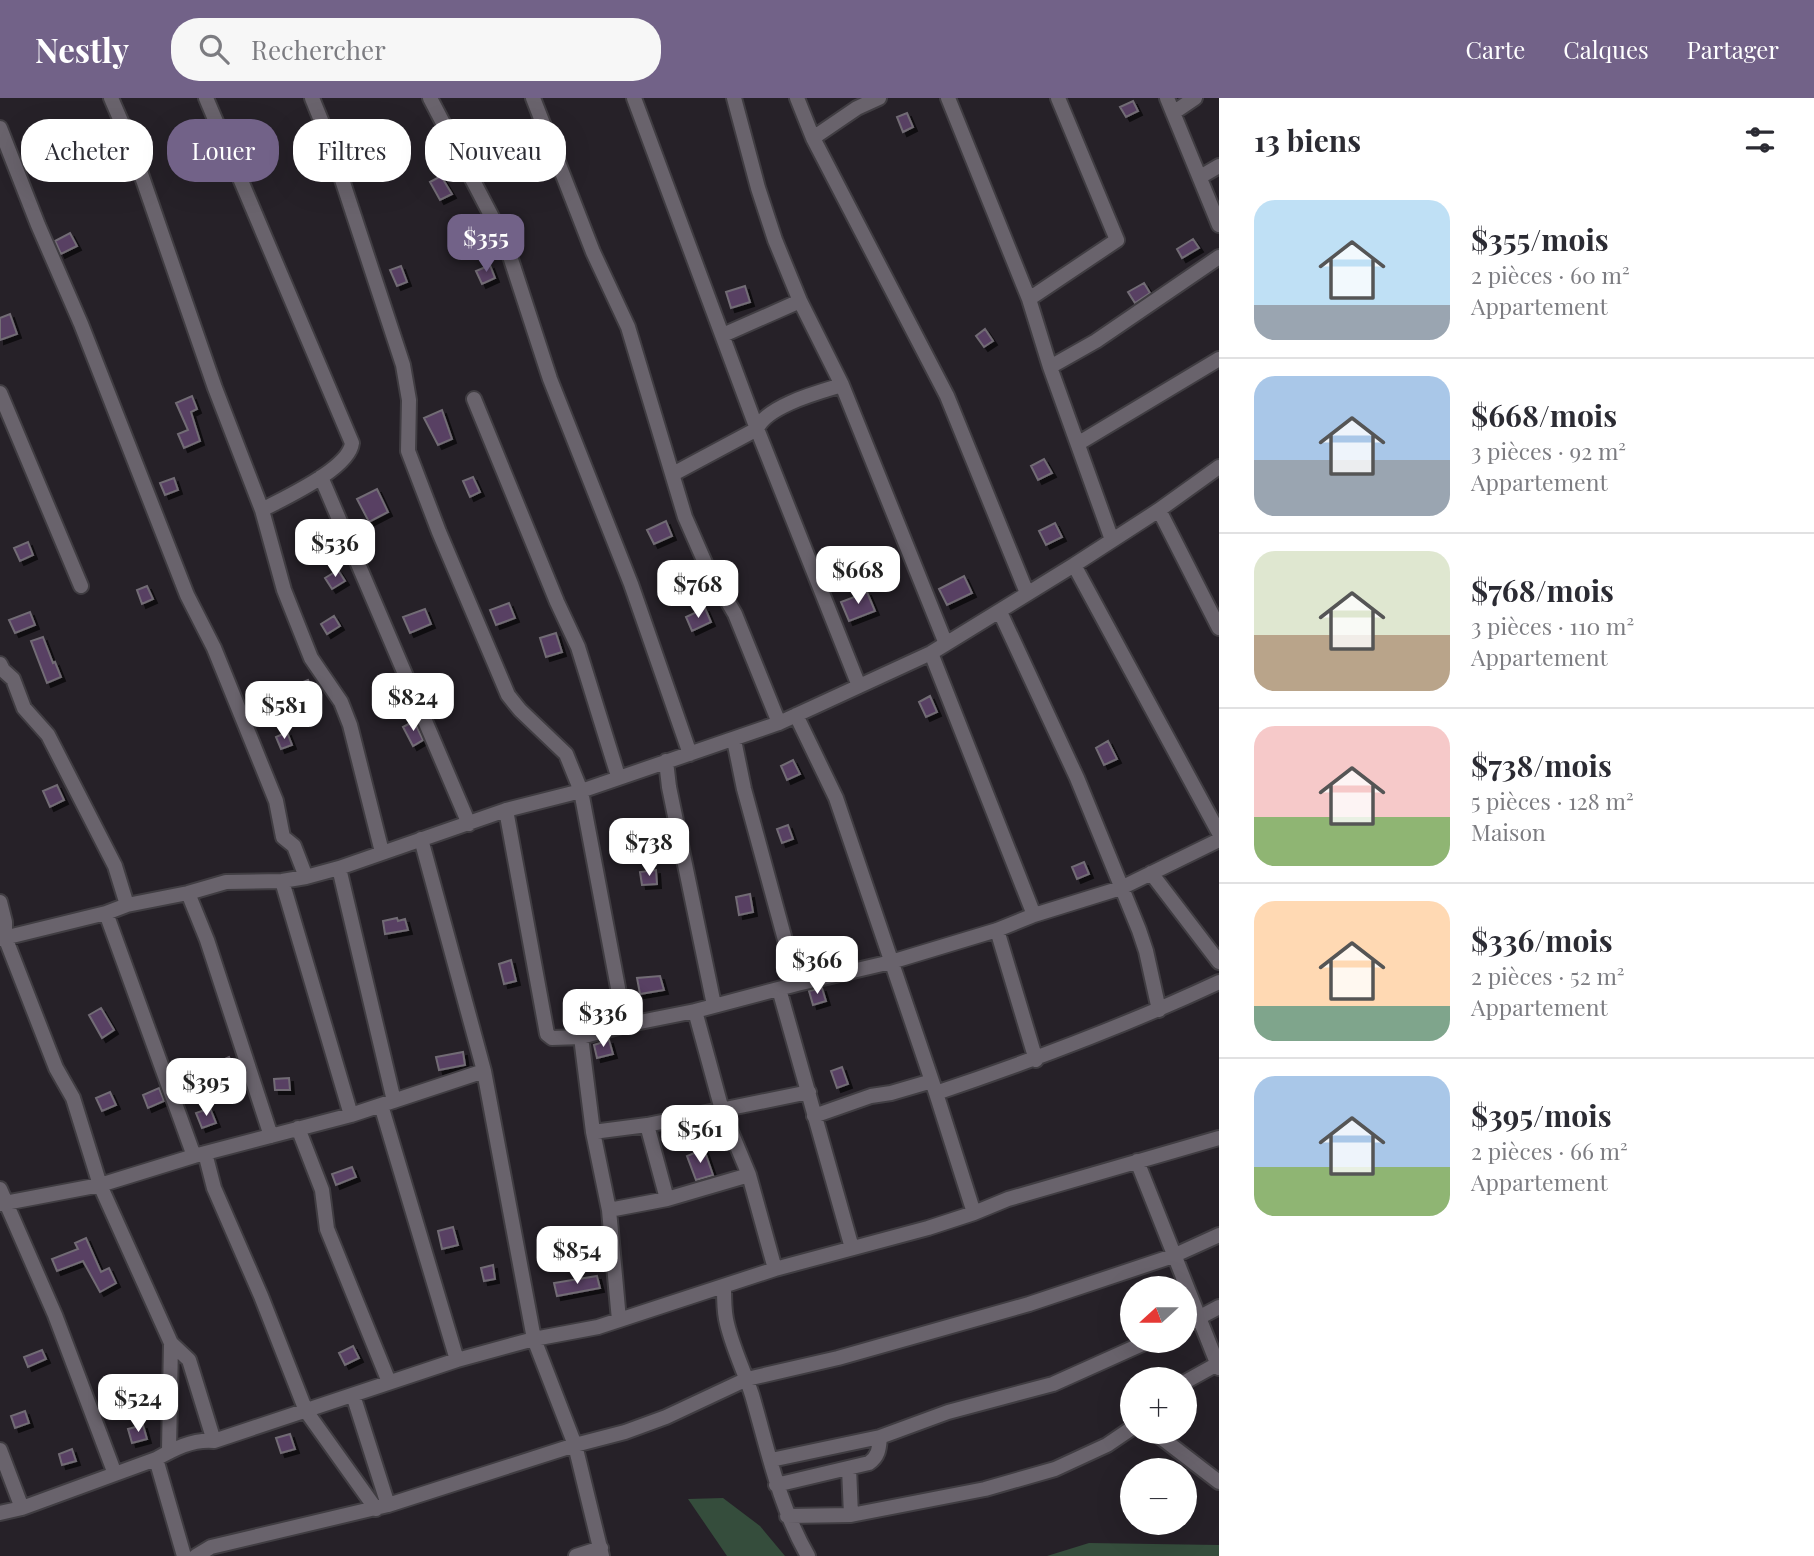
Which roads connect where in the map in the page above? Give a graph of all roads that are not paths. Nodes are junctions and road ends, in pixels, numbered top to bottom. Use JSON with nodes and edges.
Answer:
{"nodes":[{"id":1,"x":111,"y":98,"type":"edge"},
{"id":2,"x":206,"y":98,"type":"edge"},
{"id":3,"x":312,"y":98,"type":"edge"},
{"id":4,"x":430,"y":98,"type":"edge"},
{"id":5,"x":533,"y":98,"type":"edge"},
{"id":6,"x":634,"y":98,"type":"edge"},
{"id":7,"x":734,"y":98,"type":"edge"},
{"id":8,"x":797,"y":98,"type":"edge"},
{"id":9,"x":879,"y":98,"type":"edge"},
{"id":10,"x":948,"y":98,"type":"edge"},
{"id":11,"x":1058,"y":98,"type":"edge"},
{"id":12,"x":1167,"y":98,"type":"edge"},
{"id":13,"x":1195,"y":98,"type":"edge"},
{"id":14,"x":855,"y":103,"type":"edge"},
{"id":15,"x":1173,"y":113,"type":"junction"},
{"id":16,"x":0,"y":128,"type":"edge"},
{"id":17,"x":813,"y":138,"type":"junction"},
{"id":18,"x":1219,"y":166,"type":"edge"},
{"id":19,"x":1200,"y":177,"type":"junction"},
{"id":20,"x":1219,"y":225,"type":"edge"},
{"id":21,"x":1219,"y":257,"type":"edge"},
{"id":22,"x":1029,"y":299,"type":"junction"},
{"id":23,"x":800,"y":300,"type":"junction"},
{"id":24,"x":723,"y":335,"type":"junction"},
{"id":25,"x":1219,"y":359,"type":"edge"},
{"id":26,"x":1050,"y":368,"type":"junction"},
{"id":27,"x":842,"y":385,"type":"junction"},
{"id":28,"x":0,"y":393,"type":"edge"},
{"id":29,"x":474,"y":399,"type":"dead end"},
{"id":30,"x":757,"y":429,"type":"junction"},
{"id":31,"x":1079,"y":443,"type":"junction"},
{"id":32,"x":1219,"y":467,"type":"edge"},
{"id":33,"x":673,"y":474,"type":"junction"},
{"id":34,"x":321,"y":477,"type":"junction"},
{"id":35,"x":262,"y":510,"type":"junction"},
{"id":36,"x":1159,"y":510,"type":"junction"},
{"id":37,"x":1112,"y":540,"type":"junction"},
{"id":38,"x":1074,"y":565,"type":"junction"},
{"id":39,"x":81,"y":586,"type":"dead end"},
{"id":40,"x":1027,"y":593,"type":"junction"},
{"id":41,"x":1000,"y":612,"type":"junction"},
{"id":42,"x":1219,"y":628,"type":"edge"},
{"id":43,"x":946,"y":644,"type":"junction"},
{"id":44,"x":931,"y":653,"type":"junction"},
{"id":45,"x":0,"y":664,"type":"edge"},
{"id":46,"x":859,"y":686,"type":"junction"},
{"id":47,"x":796,"y":715,"type":"junction"},
{"id":48,"x":779,"y":723,"type":"junction"},
{"id":49,"x":734,"y":740,"type":"junction"},
{"id":50,"x":690,"y":754,"type":"junction"},
{"id":51,"x":666,"y":761,"type":"junction"},
{"id":52,"x":618,"y":776,"type":"junction"},
{"id":53,"x":581,"y":791,"type":"junction"},
{"id":54,"x":506,"y":810,"type":"junction"},
{"id":55,"x":468,"y":824,"type":"junction"},
{"id":56,"x":1219,"y":833,"type":"edge"},
{"id":57,"x":421,"y":839,"type":"junction"},
{"id":58,"x":1219,"y":841,"type":"edge"},
{"id":59,"x":382,"y":852,"type":"junction"},
{"id":60,"x":339,"y":868,"type":"junction"},
{"id":61,"x":1152,"y":873,"type":"junction"},
{"id":62,"x":306,"y":877,"type":"junction"},
{"id":63,"x":282,"y":880,"type":"junction"},
{"id":64,"x":1121,"y":888,"type":"junction"},
{"id":65,"x":188,"y":892,"type":"junction"},
{"id":66,"x":0,"y":902,"type":"edge"},
{"id":67,"x":127,"y":905,"type":"junction"},
{"id":68,"x":106,"y":913,"type":"junction"},
{"id":69,"x":1034,"y":915,"type":"junction"},
{"id":70,"x":997,"y":930,"type":"junction"},
{"id":71,"x":2,"y":938,"type":"edge"},
{"id":72,"x":891,"y":962,"type":"junction"},
{"id":73,"x":1219,"y":962,"type":"edge"},
{"id":74,"x":1219,"y":982,"type":"edge"},
{"id":75,"x":797,"y":984,"type":"junction"},
{"id":76,"x":779,"y":989,"type":"junction"},
{"id":77,"x":714,"y":1005,"type":"junction"},
{"id":78,"x":1160,"y":1010,"type":"junction"},
{"id":79,"x":695,"y":1011,"type":"junction"},
{"id":80,"x":625,"y":1025,"type":"junction"},
{"id":81,"x":581,"y":1037,"type":"junction"},
{"id":82,"x":1036,"y":1060,"type":"junction"},
{"id":83,"x":484,"y":1071,"type":"junction"},
{"id":84,"x":934,"y":1087,"type":"junction"},
{"id":85,"x":809,"y":1092,"type":"junction"},
{"id":86,"x":387,"y":1103,"type":"junction"},
{"id":87,"x":722,"y":1110,"type":"junction"},
{"id":88,"x":351,"y":1115,"type":"junction"},
{"id":89,"x":814,"y":1116,"type":"junction"},
{"id":90,"x":647,"y":1125,"type":"junction"},
{"id":91,"x":298,"y":1128,"type":"junction"},
{"id":92,"x":593,"y":1132,"type":"junction"},
{"id":93,"x":271,"y":1136,"type":"junction"},
{"id":94,"x":1219,"y":1139,"type":"edge"},
{"id":95,"x":200,"y":1155,"type":"junction"},
{"id":96,"x":1137,"y":1161,"type":"junction"},
{"id":97,"x":749,"y":1175,"type":"junction"},
{"id":98,"x":100,"y":1185,"type":"junction"},
{"id":99,"x":2,"y":1199,"type":"edge"},
{"id":100,"x":667,"y":1199,"type":"junction"},
{"id":101,"x":609,"y":1210,"type":"junction"},
{"id":102,"x":974,"y":1213,"type":"junction"},
{"id":103,"x":1219,"y":1235,"type":"edge"},
{"id":104,"x":852,"y":1248,"type":"junction"},
{"id":105,"x":1173,"y":1256,"type":"junction"},
{"id":106,"x":775,"y":1269,"type":"junction"},
{"id":107,"x":1179,"y":1276,"type":"edge"},
{"id":108,"x":724,"y":1287,"type":"junction"},
{"id":109,"x":1219,"y":1307,"type":"edge"},
{"id":110,"x":1197,"y":1319,"type":"edge"},
{"id":111,"x":619,"y":1320,"type":"junction"},
{"id":112,"x":1197,"y":1330,"type":"edge"},
{"id":113,"x":534,"y":1339,"type":"junction"},
{"id":114,"x":171,"y":1343,"type":"junction"},
{"id":115,"x":1122,"y":1353,"type":"edge"},
{"id":116,"x":457,"y":1360,"type":"junction"},
{"id":117,"x":1218,"y":1365,"type":"edge"},
{"id":118,"x":1197,"y":1376,"type":"edge"},
{"id":119,"x":747,"y":1379,"type":"junction"},
{"id":120,"x":389,"y":1382,"type":"junction"},
{"id":121,"x":354,"y":1395,"type":"junction"},
{"id":122,"x":306,"y":1411,"type":"junction"},
{"id":123,"x":880,"y":1437,"type":"junction"},
{"id":124,"x":1120,"y":1437,"type":"edge"},
{"id":125,"x":214,"y":1441,"type":"junction"},
{"id":126,"x":1170,"y":1444,"type":"edge"},
{"id":127,"x":575,"y":1445,"type":"junction"},
{"id":128,"x":0,"y":1450,"type":"edge"},
{"id":129,"x":169,"y":1450,"type":"junction"},
{"id":130,"x":156,"y":1459,"type":"junction"},
{"id":131,"x":771,"y":1460,"type":"junction"},
{"id":132,"x":849,"y":1468,"type":"junction"},
{"id":133,"x":115,"y":1474,"type":"junction"},
{"id":134,"x":1219,"y":1482,"type":"edge"},
{"id":135,"x":776,"y":1485,"type":"junction"},
{"id":136,"x":382,"y":1507,"type":"junction"},
{"id":137,"x":22,"y":1508,"type":"junction"},
{"id":138,"x":0,"y":1513,"type":"edge"},
{"id":139,"x":787,"y":1516,"type":"junction"},
{"id":140,"x":851,"y":1516,"type":"junction"},
{"id":141,"x":602,"y":1552,"type":"edge"},
{"id":142,"x":184,"y":1556,"type":"edge"},
{"id":143,"x":196,"y":1556,"type":"edge"},
{"id":144,"x":576,"y":1556,"type":"edge"},
{"id":145,"x":808,"y":1556,"type":"edge"}],
"edges":[{"from":1,"to":35,"type":"street"},
{"from":2,"to":34,"type":"street"},
{"from":3,"to":53,"type":"street"},
{"from":4,"to":50,"type":"street"},
{"from":5,"to":33,"type":"street"},
{"from":6,"to":24,"type":"street"},
{"from":7,"to":23,"type":"street"},
{"from":8,"to":17,"type":"street"},
{"from":9,"to":14,"type":"street"},
{"from":10,"to":22,"type":"street"},
{"from":11,"to":22,"type":"street"},
{"from":12,"to":15,"type":"street"},
{"from":13,"to":15,"type":"street"},
{"from":14,"to":17,"type":"street"},
{"from":15,"to":19,"type":"street"},
{"from":16,"to":62,"type":"street"},
{"from":17,"to":40,"type":"street"},
{"from":18,"to":19,"type":"street"},
{"from":19,"to":20,"type":"street"},
{"from":21,"to":26,"type":"street"},
{"from":22,"to":26,"type":"street"},
{"from":23,"to":24,"type":"street"},
{"from":23,"to":27,"type":"street"},
{"from":24,"to":30,"type":"street"},
{"from":25,"to":31,"type":"street"},
{"from":26,"to":31,"type":"street"},
{"from":27,"to":30,"type":"street"},
{"from":27,"to":43,"type":"street"},
{"from":28,"to":39,"type":"street"},
{"from":29,"to":52,"type":"street"},
{"from":30,"to":33,"type":"street"},
{"from":30,"to":46,"type":"street"},
{"from":31,"to":37,"type":"street"},
{"from":32,"to":36,"type":"street"},
{"from":33,"to":48,"type":"street"},
{"from":34,"to":35,"type":"street"},
{"from":34,"to":55,"type":"street"},
{"from":35,"to":59,"type":"street"},
{"from":36,"to":37,"type":"street"},
{"from":36,"to":42,"type":"street"},
{"from":37,"to":38,"type":"street"},
{"from":38,"to":40,"type":"street"},
{"from":38,"to":56,"type":"street"},
{"from":40,"to":41,"type":"street"},
{"from":41,"to":43,"type":"street"},
{"from":41,"to":64,"type":"street"},
{"from":43,"to":44,"type":"street"},
{"from":44,"to":46,"type":"street"},
{"from":44,"to":69,"type":"street"},
{"from":45,"to":67,"type":"street"},
{"from":46,"to":47,"type":"street"},
{"from":47,"to":48,"type":"street"},
{"from":47,"to":72,"type":"street"},
{"from":48,"to":49,"type":"street"},
{"from":49,"to":50,"type":"street"},
{"from":49,"to":75,"type":"street"},
{"from":50,"to":51,"type":"street"},
{"from":51,"to":52,"type":"street"},
{"from":51,"to":77,"type":"street"},
{"from":52,"to":53,"type":"street"},
{"from":53,"to":54,"type":"street"},
{"from":53,"to":80,"type":"street"},
{"from":54,"to":55,"type":"street"},
{"from":54,"to":81,"type":"street"},
{"from":55,"to":57,"type":"street"},
{"from":57,"to":59,"type":"street"},
{"from":57,"to":83,"type":"street"},
{"from":58,"to":61,"type":"street"},
{"from":59,"to":60,"type":"street"},
{"from":60,"to":62,"type":"street"},
{"from":60,"to":86,"type":"street"},
{"from":61,"to":64,"type":"street"},
{"from":61,"to":73,"type":"street"},
{"from":62,"to":63,"type":"street"},
{"from":63,"to":65,"type":"street"},
{"from":63,"to":88,"type":"street"},
{"from":64,"to":69,"type":"street"},
{"from":64,"to":78,"type":"street"},
{"from":65,"to":67,"type":"street"},
{"from":65,"to":93,"type":"street"},
{"from":66,"to":71,"type":"street"},
{"from":67,"to":68,"type":"street"},
{"from":68,"to":71,"type":"street"},
{"from":68,"to":95,"type":"street"},
{"from":69,"to":70,"type":"street"},
{"from":70,"to":72,"type":"street"},
{"from":70,"to":82,"type":"street"},
{"from":71,"to":98,"type":"street"},
{"from":72,"to":75,"type":"street"},
{"from":72,"to":84,"type":"street"},
{"from":74,"to":78,"type":"street"},
{"from":75,"to":76,"type":"street"},
{"from":76,"to":77,"type":"street"},
{"from":76,"to":85,"type":"street"},
{"from":77,"to":79,"type":"street"},
{"from":78,"to":82,"type":"street"},
{"from":79,"to":80,"type":"street"},
{"from":79,"to":87,"type":"street"},
{"from":80,"to":81,"type":"street"},
{"from":81,"to":92,"type":"street"},
{"from":82,"to":84,"type":"street"},
{"from":83,"to":86,"type":"street"},
{"from":83,"to":113,"type":"street"},
{"from":84,"to":89,"type":"street"},
{"from":84,"to":102,"type":"street"},
{"from":85,"to":87,"type":"street"},
{"from":85,"to":89,"type":"street"},
{"from":86,"to":88,"type":"street"},
{"from":86,"to":116,"type":"street"},
{"from":87,"to":90,"type":"street"},
{"from":87,"to":97,"type":"street"},
{"from":88,"to":91,"type":"street"},
{"from":89,"to":104,"type":"street"},
{"from":90,"to":92,"type":"street"},
{"from":90,"to":100,"type":"street"},
{"from":91,"to":93,"type":"street"},
{"from":91,"to":120,"type":"street"},
{"from":92,"to":101,"type":"street"},
{"from":93,"to":95,"type":"street"},
{"from":94,"to":96,"type":"street"},
{"from":95,"to":98,"type":"street"},
{"from":95,"to":122,"type":"street"},
{"from":96,"to":102,"type":"street"},
{"from":96,"to":105,"type":"street"},
{"from":97,"to":100,"type":"street"},
{"from":97,"to":106,"type":"street"},
{"from":98,"to":99,"type":"street"},
{"from":98,"to":114,"type":"street"},
{"from":99,"to":133,"type":"street"},
{"from":100,"to":101,"type":"street"},
{"from":101,"to":111,"type":"street"},
{"from":102,"to":104,"type":"street"},
{"from":103,"to":105,"type":"street"},
{"from":104,"to":106,"type":"street"},
{"from":105,"to":107,"type":"street"},
{"from":105,"to":119,"type":"street"},
{"from":106,"to":108,"type":"street"},
{"from":108,"to":111,"type":"street"},
{"from":108,"to":119,"type":"street"},
{"from":109,"to":110,"type":"street"},
{"from":111,"to":113,"type":"street"},
{"from":112,"to":117,"type":"street"},
{"from":113,"to":116,"type":"street"},
{"from":113,"to":127,"type":"street"},
{"from":114,"to":125,"type":"street"},
{"from":114,"to":129,"type":"street"},
{"from":115,"to":123,"type":"street"},
{"from":116,"to":120,"type":"street"},
{"from":117,"to":118,"type":"street"},
{"from":119,"to":127,"type":"street"},
{"from":119,"to":131,"type":"street"},
{"from":120,"to":121,"type":"street"},
{"from":121,"to":122,"type":"street"},
{"from":121,"to":136,"type":"street"},
{"from":122,"to":125,"type":"street"},
{"from":122,"to":136,"type":"street"},
{"from":123,"to":131,"type":"street"},
{"from":123,"to":132,"type":"street"},
{"from":124,"to":140,"type":"street"},
{"from":125,"to":129,"type":"street"},
{"from":126,"to":134,"type":"street"},
{"from":127,"to":136,"type":"street"},
{"from":127,"to":141,"type":"street"},
{"from":128,"to":137,"type":"street"},
{"from":129,"to":130,"type":"street"},
{"from":130,"to":133,"type":"street"},
{"from":130,"to":142,"type":"street"},
{"from":131,"to":135,"type":"street"},
{"from":132,"to":135,"type":"street"},
{"from":132,"to":140,"type":"street"},
{"from":133,"to":137,"type":"street"},
{"from":135,"to":139,"type":"street"},
{"from":136,"to":143,"type":"street"},
{"from":137,"to":138,"type":"street"},
{"from":139,"to":140,"type":"street"},
{"from":139,"to":145,"type":"street"},
{"from":141,"to":144,"type":"street"}]}
